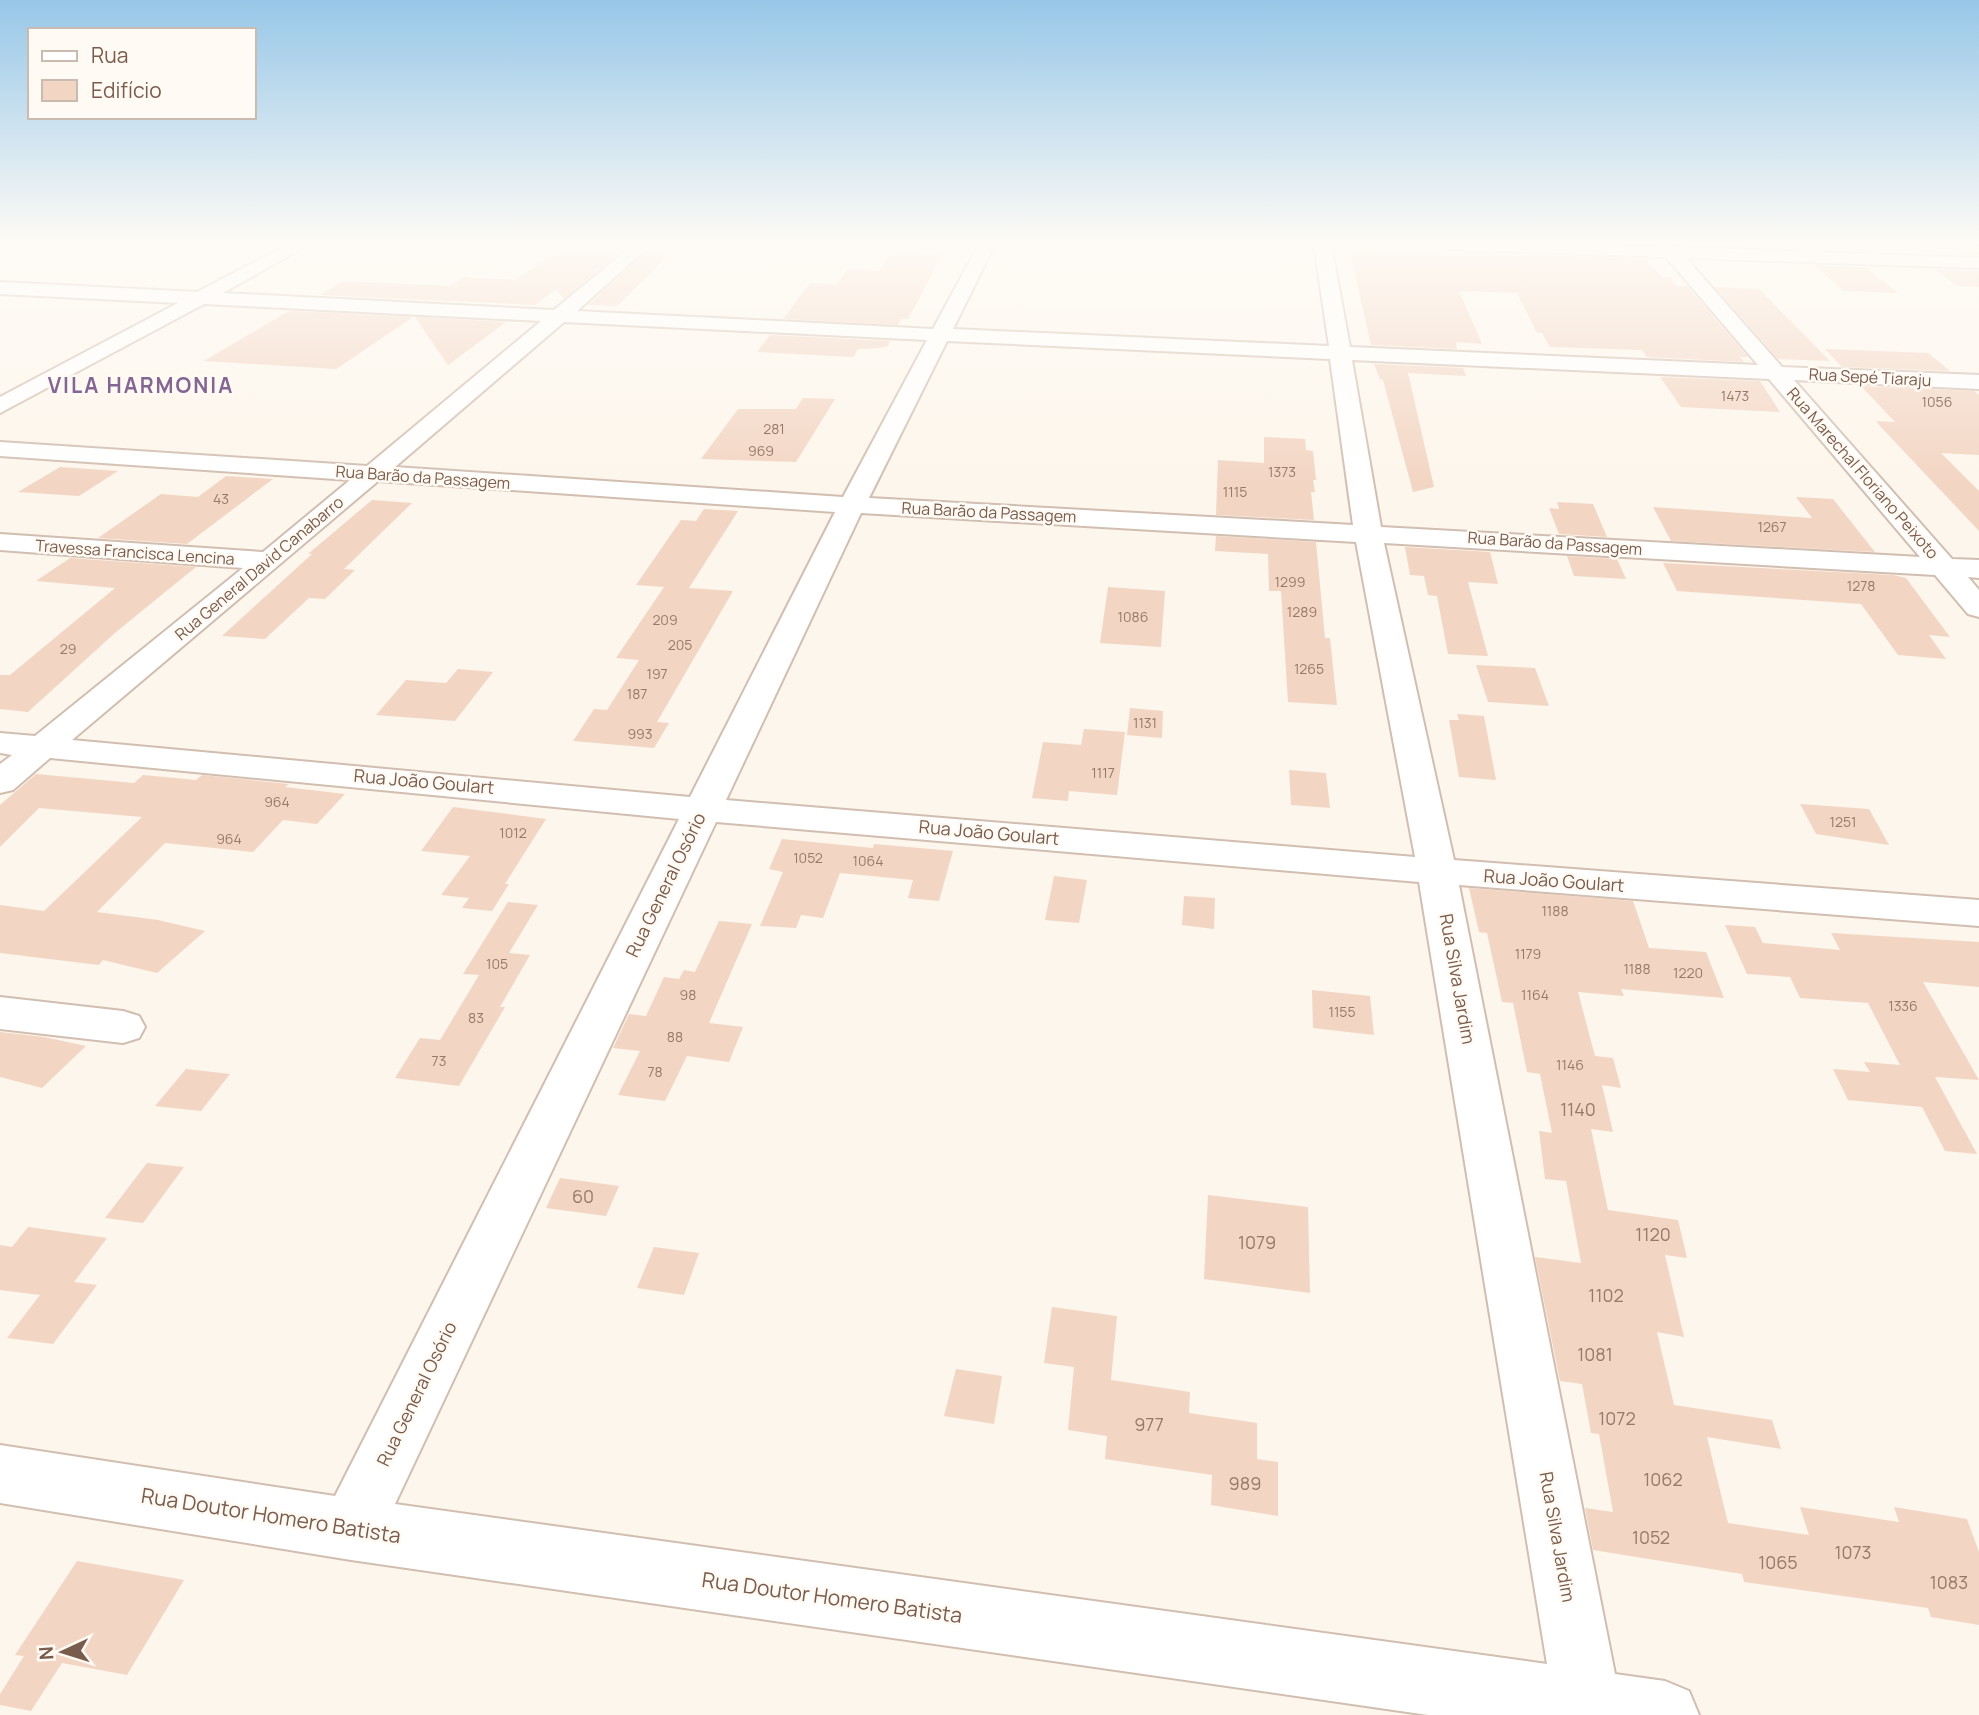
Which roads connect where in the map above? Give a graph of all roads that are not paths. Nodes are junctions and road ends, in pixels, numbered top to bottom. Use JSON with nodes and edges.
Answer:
{"nodes":[{"id":1,"x":154,"y":324,"type":"edge"},
{"id":2,"x":547,"y":324,"type":"edge"},
{"id":3,"x":718,"y":324,"type":"edge"},
{"id":4,"x":946,"y":324,"type":"edge"},
{"id":5,"x":1335,"y":324,"type":"edge"},
{"id":6,"x":1734,"y":324,"type":"edge"},
{"id":7,"x":940,"y":335,"type":"junction"},
{"id":8,"x":1339,"y":353,"type":"junction"},
{"id":9,"x":1776,"y":373,"type":"junction"},
{"id":10,"x":1979,"y":382,"type":"edge"},
{"id":11,"x":0,"y":406,"type":"edge"},
{"id":12,"x":0,"y":449,"type":"edge"},
{"id":13,"x":372,"y":474,"type":"junction"},
{"id":14,"x":852,"y":505,"type":"junction"},
{"id":15,"x":1368,"y":532,"type":"junction"},
{"id":16,"x":0,"y":542,"type":"edge"},
{"id":17,"x":269,"y":561,"type":"junction"},
{"id":18,"x":1945,"y":567,"type":"junction"},
{"id":19,"x":1979,"y":569,"type":"edge"},
{"id":20,"x":1979,"y":608,"type":"edge"},
{"id":21,"x":0,"y":743,"type":"edge"},
{"id":22,"x":41,"y":747,"type":"junction"},
{"id":23,"x":0,"y":782,"type":"edge"},
{"id":24,"x":703,"y":809,"type":"junction"},
{"id":25,"x":1437,"y":872,"type":"junction"},
{"id":26,"x":1979,"y":913,"type":"edge"},
{"id":27,"x":0,"y":1013,"type":"edge"},
{"id":28,"x":123,"y":1027,"type":"dead end"},
{"id":29,"x":0,"y":1474,"type":"edge"},
{"id":30,"x":351,"y":1529,"type":"junction"},
{"id":31,"x":1589,"y":1710,"type":"edge"},
{"id":32,"x":1665,"y":1715,"type":"edge"}],
"edges":[{"from":1,"to":11,"type":"street"},
{"from":2,"to":13,"type":"street","name":"Rua General David Canabarro"},
{"from":3,"to":7,"type":"street","name":"Rua Sepé Tiaraju"},
{"from":4,"to":7,"type":"street","name":"Rua General Osório"},
{"from":5,"to":8,"type":"street","name":"Rua Silva Jardim"},
{"from":6,"to":9,"type":"street","name":"Rua Marechal Floriano Peixoto"},
{"from":7,"to":8,"type":"street","name":"Rua Sepé Tiaraju"},
{"from":7,"to":14,"type":"street","name":"Rua General Osório"},
{"from":8,"to":9,"type":"street","name":"Rua Sepé Tiaraju"},
{"from":8,"to":15,"type":"street","name":"Rua Silva Jardim"},
{"from":9,"to":10,"type":"street","name":"Rua Sepé Tiaraju"},
{"from":9,"to":18,"type":"street","name":"Rua Marechal Floriano Peixoto"},
{"from":12,"to":13,"type":"street","name":"Rua Barão da Passagem"},
{"from":13,"to":14,"type":"street","name":"Rua Barão da Passagem"},
{"from":13,"to":17,"type":"street","name":"Rua General David Canabarro"},
{"from":14,"to":15,"type":"street","name":"Rua Barão da Passagem"},
{"from":14,"to":24,"type":"street","name":"Rua General Osório"},
{"from":15,"to":18,"type":"street","name":"Rua Barão da Passagem"},
{"from":15,"to":25,"type":"street","name":"Rua Silva Jardim"},
{"from":16,"to":17,"type":"street","name":"Travessa Francisca Lencina"},
{"from":17,"to":22,"type":"street","name":"Rua General David Canabarro"},
{"from":18,"to":19,"type":"street","name":"Rua Barão da Passagem"},
{"from":18,"to":20,"type":"street","name":"Rua Marechal Floriano Peixoto"},
{"from":21,"to":22,"type":"street","name":"Rua João Goulart"},
{"from":22,"to":23,"type":"street","name":"Rua General David Canabarro"},
{"from":22,"to":24,"type":"street","name":"Rua João Goulart"},
{"from":24,"to":25,"type":"street","name":"Rua João Goulart"},
{"from":24,"to":30,"type":"street","name":"Rua General Osório"},
{"from":25,"to":26,"type":"street","name":"Rua João Goulart"},
{"from":25,"to":31,"type":"street","name":"Rua Silva Jardim"},
{"from":27,"to":28,"type":"street"},
{"from":29,"to":30,"type":"street","name":"Rua Doutor Homero Batista"},
{"from":30,"to":31,"type":"street","name":"Rua Doutor Homero Batista"},
{"from":31,"to":32,"type":"street","name":"Rua Doutor Homero Batista"}]}
